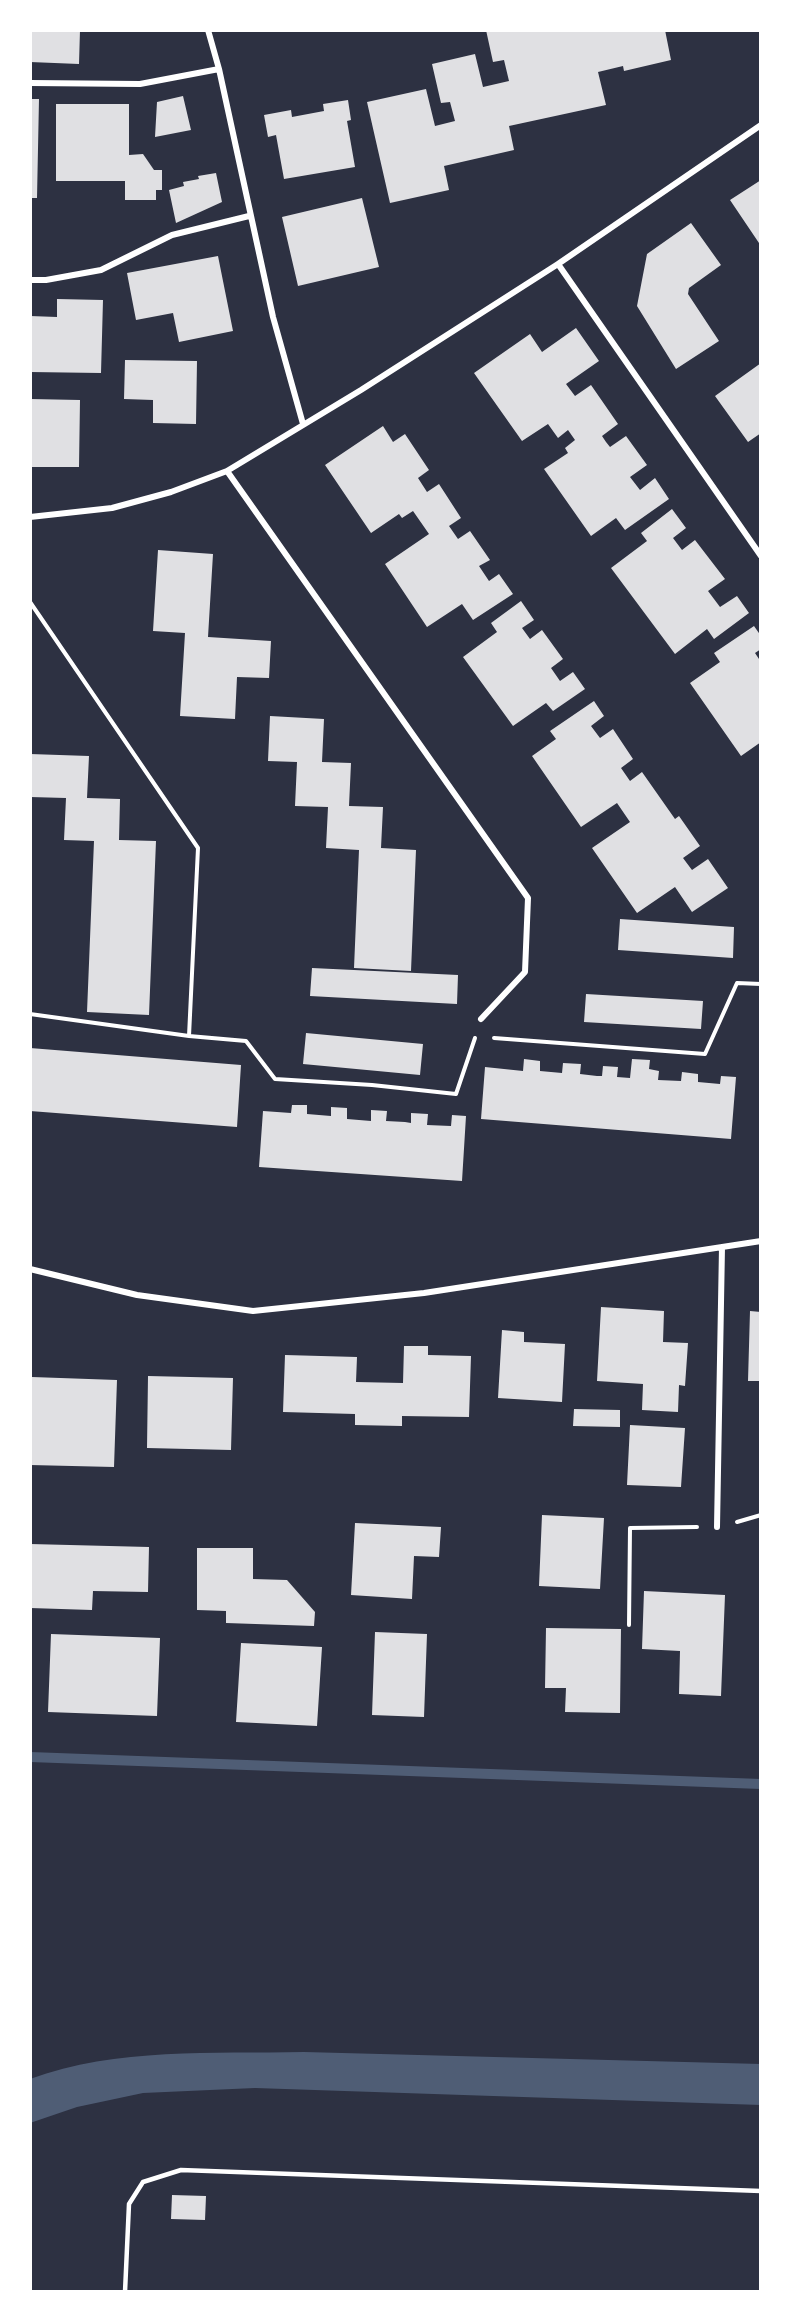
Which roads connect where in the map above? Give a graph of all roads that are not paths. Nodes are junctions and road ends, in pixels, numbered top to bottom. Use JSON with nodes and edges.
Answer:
{"nodes":[{"id":1,"x":208,"y":30,"type":"edge"},
{"id":2,"x":219,"y":69,"type":"junction"},
{"id":3,"x":30,"y":83,"type":"edge"},
{"id":4,"x":761,"y":125,"type":"edge"},
{"id":5,"x":249,"y":216,"type":"junction"},
{"id":6,"x":558,"y":264,"type":"junction"},
{"id":7,"x":30,"y":280,"type":"edge"},
{"id":8,"x":303,"y":424,"type":"junction"},
{"id":9,"x":227,"y":471,"type":"junction"},
{"id":10,"x":30,"y":517,"type":"edge"},
{"id":11,"x":761,"y":556,"type":"edge"},
{"id":12,"x":481,"y":1019,"type":"dead end"},
{"id":13,"x":761,"y":1241,"type":"edge"},
{"id":14,"x":722,"y":1247,"type":"junction"},
{"id":15,"x":30,"y":1269,"type":"edge"},
{"id":16,"x":717,"y":1527,"type":"road end"},
{"id":17,"x":761,"y":2191,"type":"edge"},
{"id":18,"x":125,"y":2292,"type":"edge"}],
"edges":[{"from":1,"to":2,"type":"street"},
{"from":2,"to":3,"type":"street"},
{"from":2,"to":5,"type":"street"},
{"from":4,"to":6,"type":"street"},
{"from":5,"to":7,"type":"street"},
{"from":5,"to":8,"type":"street"},
{"from":6,"to":8,"type":"street"},
{"from":6,"to":11,"type":"street"},
{"from":8,"to":9,"type":"street"},
{"from":9,"to":10,"type":"street"},
{"from":9,"to":12,"type":"street"},
{"from":13,"to":14,"type":"street"},
{"from":14,"to":15,"type":"street"},
{"from":14,"to":16,"type":"street"},
{"from":17,"to":18,"type":"lane"}]}
